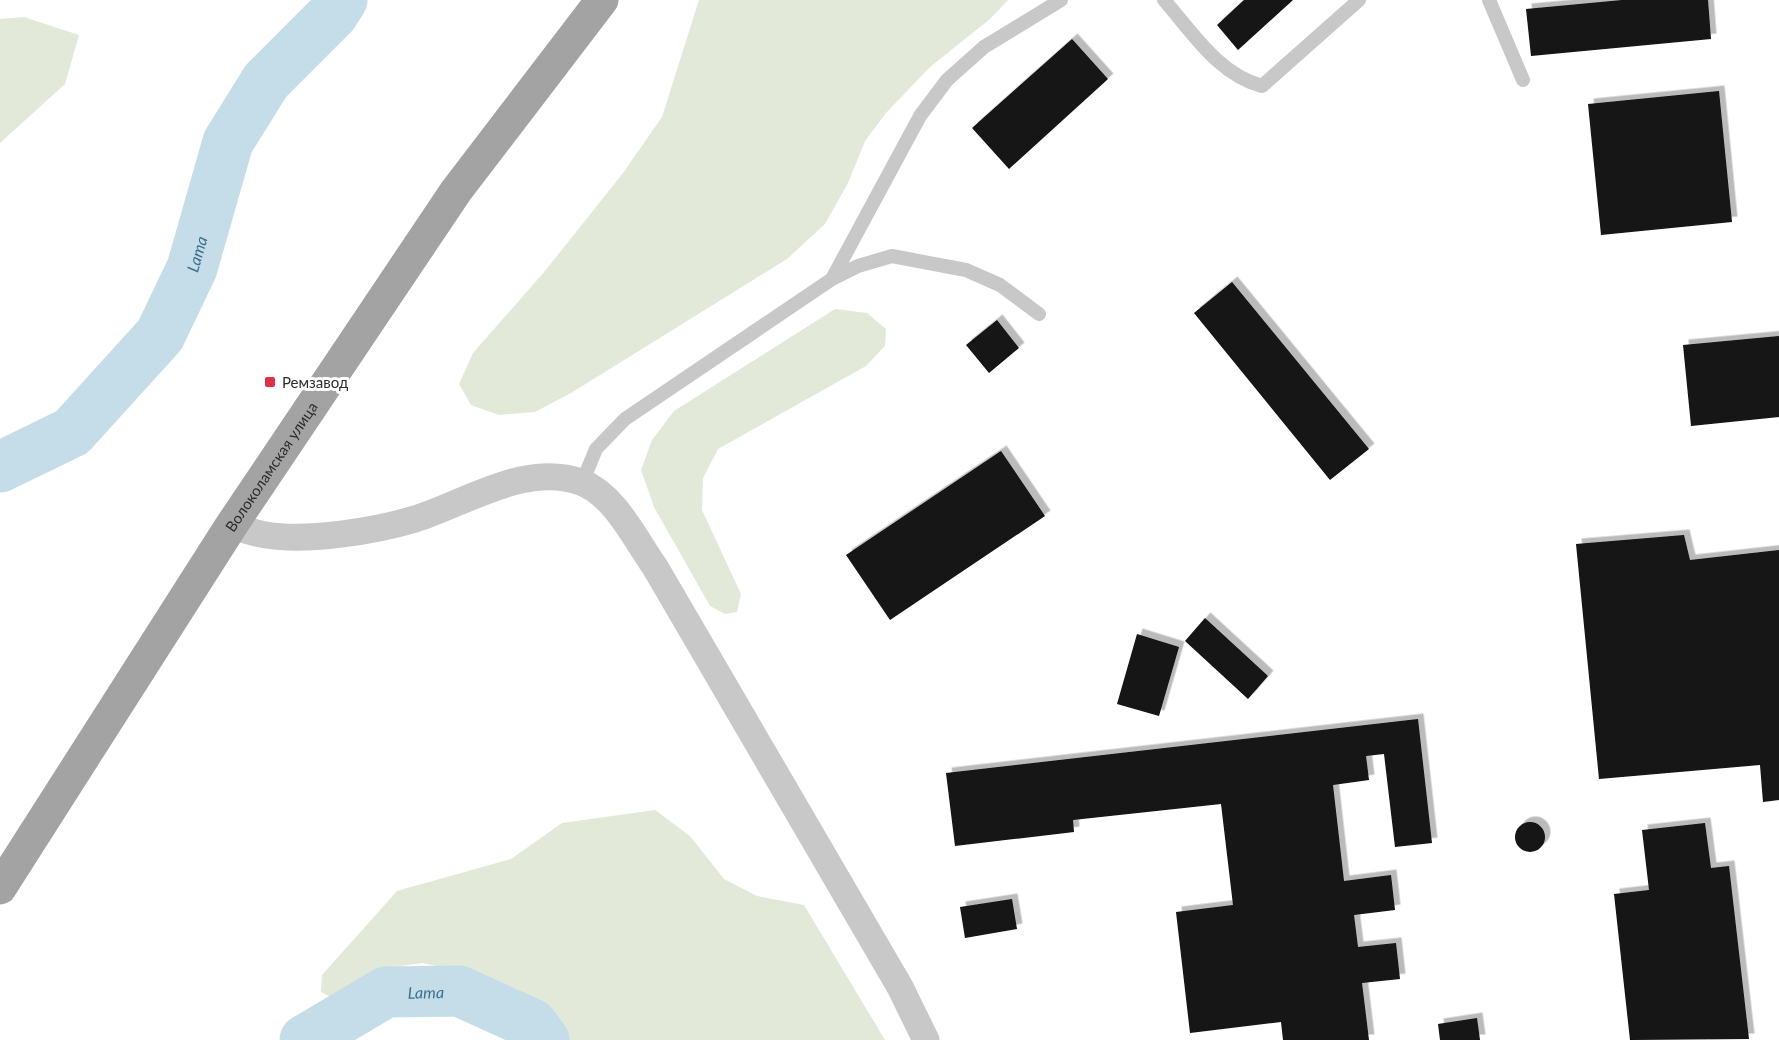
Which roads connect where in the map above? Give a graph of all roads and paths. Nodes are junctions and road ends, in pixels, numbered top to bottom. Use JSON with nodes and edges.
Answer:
{"nodes":[{"id":1,"x":602,"y":0,"type":"edge"},
{"id":2,"x":1061,"y":0,"type":"edge"},
{"id":3,"x":1164,"y":0,"type":"edge"},
{"id":4,"x":1359,"y":0,"type":"edge"},
{"id":5,"x":1489,"y":0,"type":"edge"},
{"id":6,"x":1523,"y":80,"type":"dead end"},
{"id":7,"x":832,"y":279,"type":"junction"},
{"id":8,"x":1039,"y":314,"type":"dead end"},
{"id":9,"x":582,"y":483,"type":"junction"},
{"id":10,"x":231,"y":526,"type":"junction"},
{"id":11,"x":0,"y":888,"type":"edge"},
{"id":12,"x":926,"y":1040,"type":"edge"}],
"edges":[{"from":1,"to":10,"type":"main road","name":"Волоколамская улица"},
{"from":2,"to":7,"type":"lane"},
{"from":3,"to":4,"type":"lane"},
{"from":5,"to":6,"type":"lane"},
{"from":7,"to":8,"type":"lane"},
{"from":7,"to":9,"type":"lane"},
{"from":9,"to":10,"type":"street"},
{"from":9,"to":12,"type":"street"},
{"from":10,"to":11,"type":"main road","name":"Волоколамская улица"}]}
